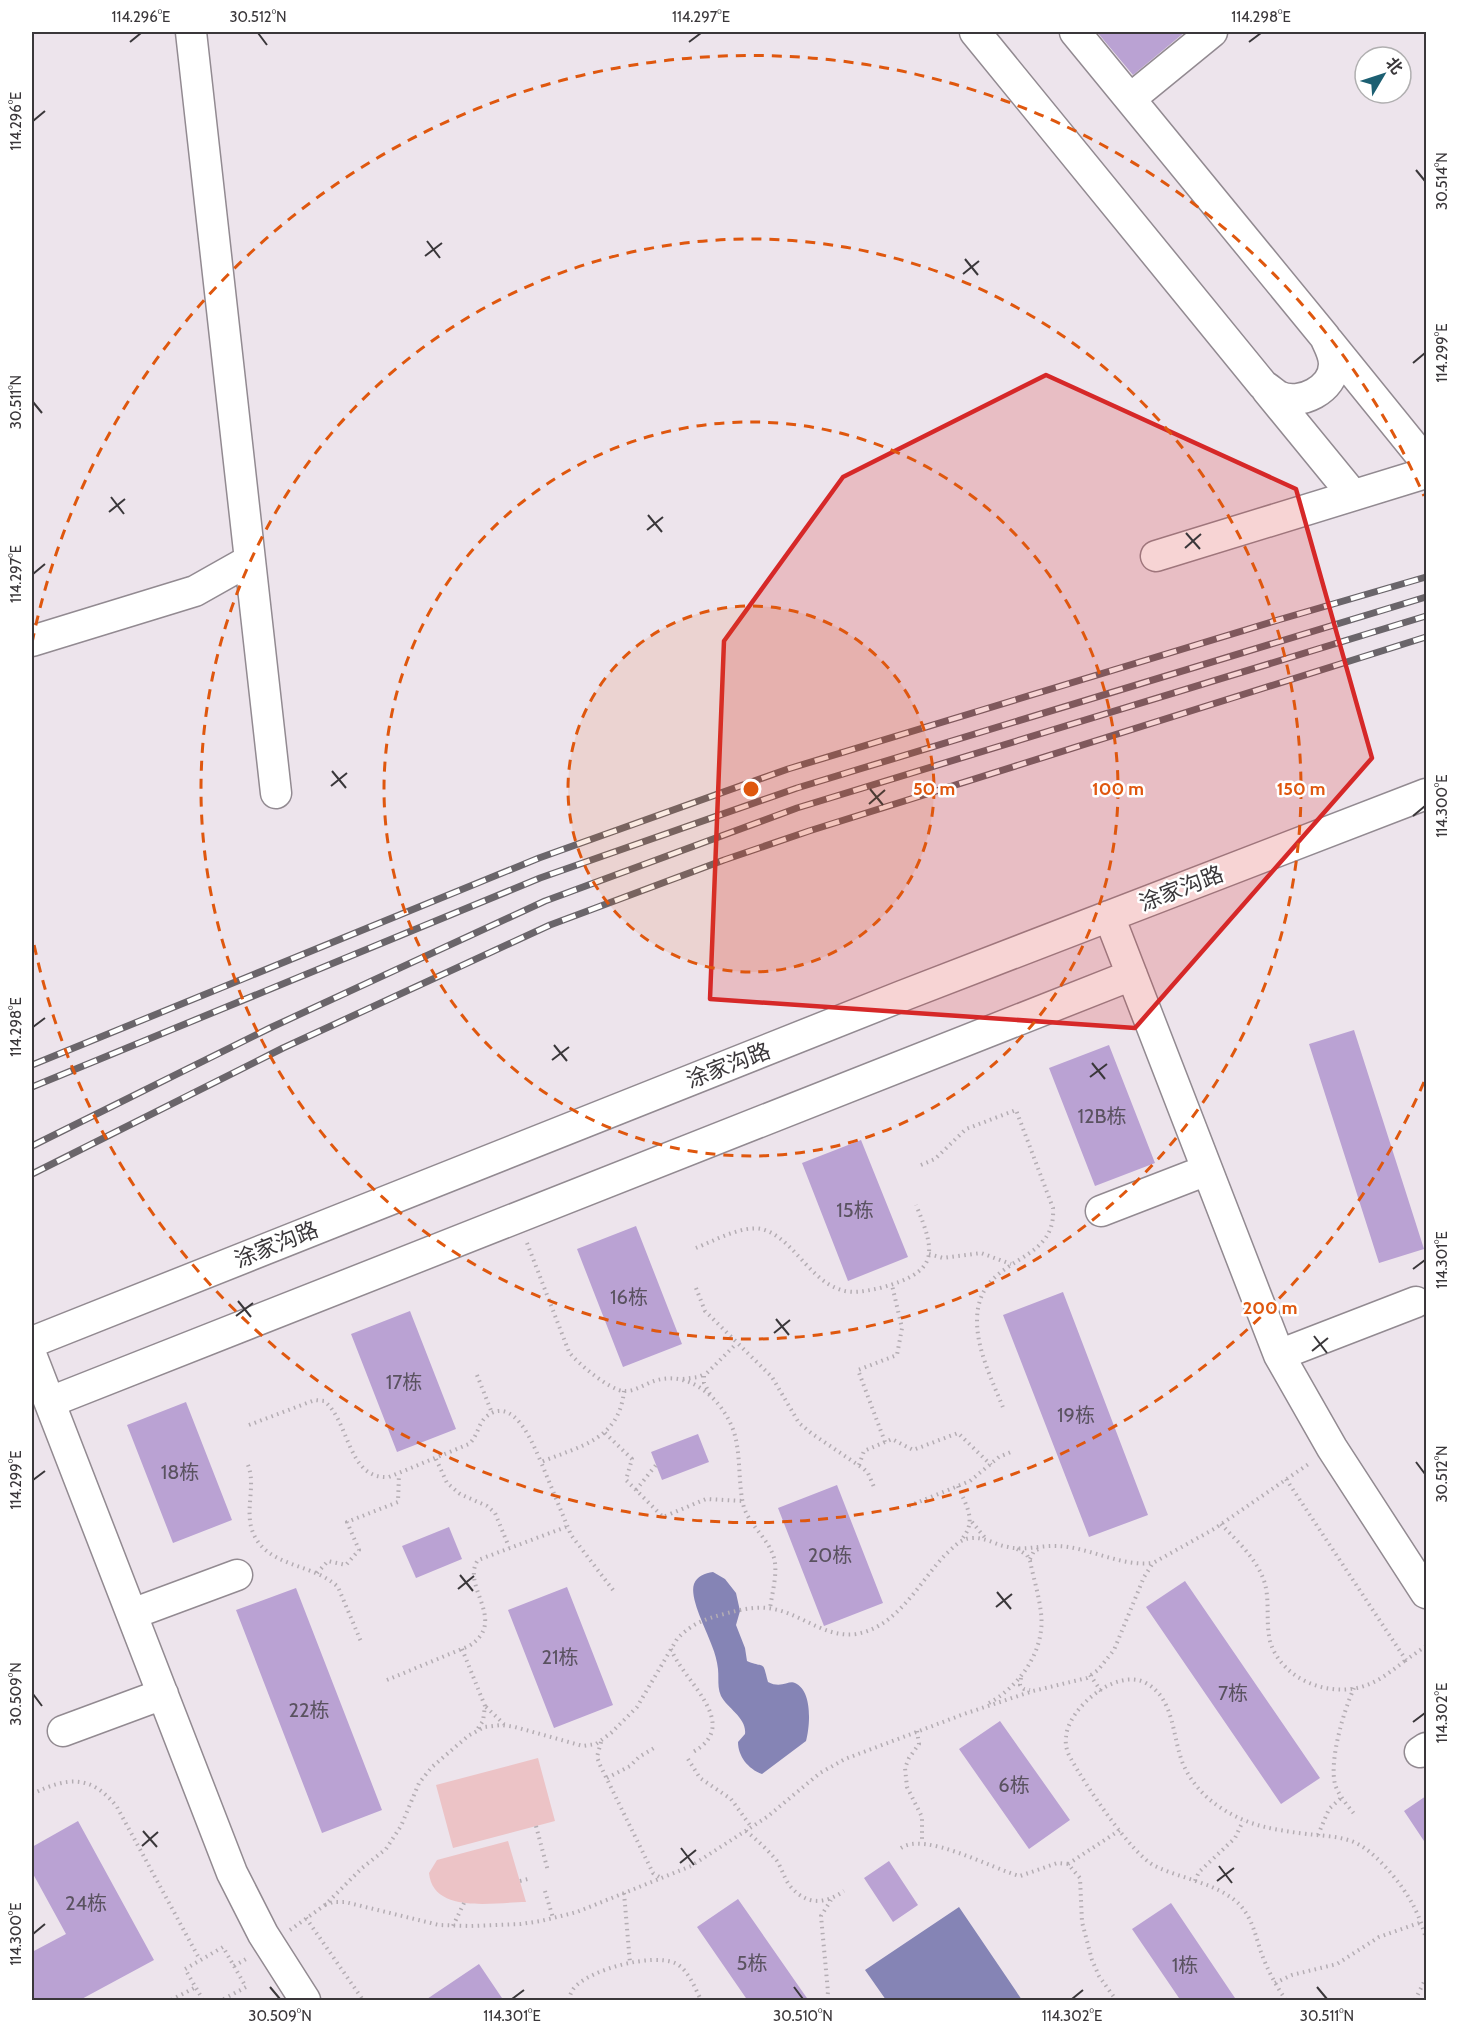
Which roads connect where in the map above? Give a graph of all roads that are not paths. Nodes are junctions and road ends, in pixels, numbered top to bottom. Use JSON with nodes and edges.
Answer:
{"nodes":[{"id":1,"x":191,"y":32,"type":"edge"},
{"id":2,"x":975,"y":32,"type":"edge"},
{"id":3,"x":1075,"y":32,"type":"edge"},
{"id":4,"x":1212,"y":32,"type":"edge"},
{"id":5,"x":1130,"y":99,"type":"junction"},
{"id":6,"x":1325,"y":337,"type":"junction"},
{"id":7,"x":1263,"y":385,"type":"junction"},
{"id":8,"x":1426,"y":462,"type":"edge"},
{"id":9,"x":1426,"y":473,"type":"edge"},
{"id":10,"x":1353,"y":495,"type":"junction"},
{"id":11,"x":1156,"y":556,"type":"dead end"},
{"id":12,"x":250,"y":560,"type":"junction"},
{"id":13,"x":32,"y":641,"type":"edge"},
{"id":14,"x":276,"y":793,"type":"dead end"},
{"id":15,"x":1426,"y":794,"type":"edge"},
{"id":16,"x":1109,"y":916,"type":"junction"},
{"id":17,"x":1132,"y":975,"type":"junction"},
{"id":18,"x":1207,"y":1170,"type":"junction"},
{"id":19,"x":1101,"y":1211,"type":"dead end"},
{"id":20,"x":1416,"y":1302,"type":"dead end"},
{"id":21,"x":32,"y":1342,"type":"edge"},
{"id":22,"x":1279,"y":1356,"type":"junction"},
{"id":23,"x":32,"y":1357,"type":"edge"},
{"id":24,"x":50,"y":1402,"type":"junction"},
{"id":25,"x":237,"y":1575,"type":"dead end"},
{"id":26,"x":1426,"y":1593,"type":"edge"},
{"id":27,"x":132,"y":1614,"type":"junction"},
{"id":28,"x":163,"y":1694,"type":"junction"},
{"id":29,"x":63,"y":1731,"type":"dead end"},
{"id":30,"x":306,"y":2001,"type":"edge"}],
"edges":[{"from":1,"to":12,"type":"street"},
{"from":2,"to":7,"type":"street"},
{"from":3,"to":5,"type":"street"},
{"from":4,"to":5,"type":"street"},
{"from":5,"to":6,"type":"street"},
{"from":6,"to":7,"type":"street"},
{"from":6,"to":8,"type":"street"},
{"from":7,"to":10,"type":"street"},
{"from":9,"to":10,"type":"street"},
{"from":10,"to":11,"type":"street"},
{"from":12,"to":13,"type":"street"},
{"from":12,"to":14,"type":"street"},
{"from":15,"to":16,"type":"street","name":"涂家沟路"},
{"from":16,"to":17,"type":"street"},
{"from":16,"to":21,"type":"street","name":"涂家沟路"},
{"from":17,"to":18,"type":"street"},
{"from":17,"to":24,"type":"street"},
{"from":18,"to":19,"type":"street"},
{"from":18,"to":22,"type":"street"},
{"from":20,"to":22,"type":"street"},
{"from":22,"to":26,"type":"street"},
{"from":23,"to":24,"type":"street"},
{"from":24,"to":27,"type":"street"},
{"from":25,"to":27,"type":"street"},
{"from":27,"to":28,"type":"street"},
{"from":28,"to":29,"type":"street"},
{"from":28,"to":30,"type":"street"}]}
